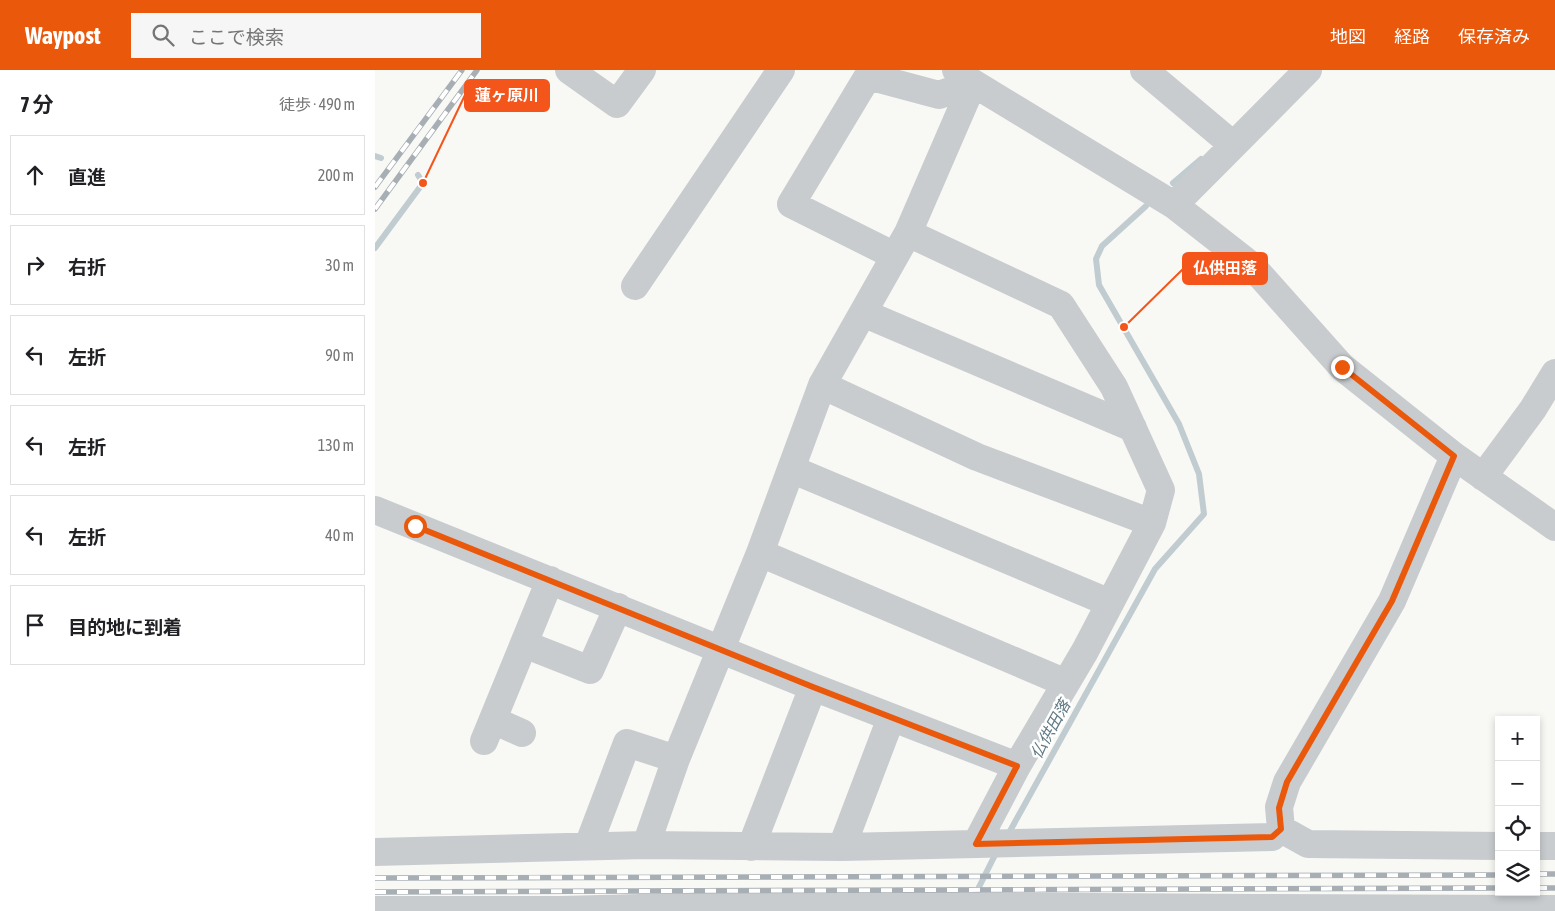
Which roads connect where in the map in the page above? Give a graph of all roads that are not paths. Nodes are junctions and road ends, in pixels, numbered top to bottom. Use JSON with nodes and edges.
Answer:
{"nodes":[{"id":1,"x":569,"y":70,"type":"edge"},
{"id":2,"x":642,"y":70,"type":"edge"},
{"id":3,"x":781,"y":70,"type":"edge"},
{"id":4,"x":1144,"y":70,"type":"edge"},
{"id":5,"x":1308,"y":70,"type":"edge"},
{"id":6,"x":965,"y":76,"type":"edge"},
{"id":7,"x":1233,"y":144,"type":"junction"},
{"id":8,"x":1174,"y":206,"type":"junction"},
{"id":9,"x":908,"y":233,"type":"junction"},
{"id":10,"x":895,"y":256,"type":"junction"},
{"id":11,"x":635,"y":286,"type":"dead end"},
{"id":12,"x":863,"y":313,"type":"junction"},
{"id":13,"x":1555,"y":373,"type":"edge"},
{"id":14,"x":822,"y":385,"type":"junction"},
{"id":15,"x":1133,"y":428,"type":"junction"},
{"id":16,"x":1454,"y":456,"type":"junction"},
{"id":17,"x":791,"y":469,"type":"junction"},
{"id":18,"x":1483,"y":477,"type":"junction"},
{"id":19,"x":375,"y":510,"type":"edge"},
{"id":20,"x":1152,"y":523,"type":"junction"},
{"id":21,"x":1555,"y":527,"type":"edge"},
{"id":22,"x":760,"y":553,"type":"junction"},
{"id":23,"x":550,"y":580,"type":"junction"},
{"id":24,"x":1110,"y":603,"type":"junction"},
{"id":25,"x":618,"y":607,"type":"junction"},
{"id":26,"x":524,"y":644,"type":"junction"},
{"id":27,"x":721,"y":649,"type":"junction"},
{"id":28,"x":1066,"y":683,"type":"junction"},
{"id":29,"x":813,"y":687,"type":"junction"},
{"id":30,"x":891,"y":718,"type":"junction"},
{"id":31,"x":522,"y":733,"type":"dead end"},
{"id":32,"x":677,"y":759,"type":"junction"},
{"id":33,"x":1017,"y":766,"type":"junction"},
{"id":34,"x":1281,"y":829,"type":"junction"},
{"id":35,"x":976,"y":844,"type":"junction"},
{"id":36,"x":646,"y":845,"type":"junction"},
{"id":37,"x":588,"y":846,"type":"junction"},
{"id":38,"x":842,"y":846,"type":"junction"},
{"id":39,"x":1495,"y":846,"type":"edge"},
{"id":40,"x":1540,"y":846,"type":"edge"},
{"id":41,"x":1555,"y":846,"type":"edge"},
{"id":42,"x":751,"y":847,"type":"junction"},
{"id":43,"x":375,"y":852,"type":"edge"},
{"id":44,"x":755,"y":908,"type":"edge"},
{"id":45,"x":874,"y":908,"type":"edge"},
{"id":46,"x":1253,"y":909,"type":"edge"},
{"id":47,"x":1555,"y":909,"type":"edge"},
{"id":48,"x":375,"y":910,"type":"edge"},
{"id":49,"x":561,"y":910,"type":"edge"}],
"edges":[{"from":1,"to":2,"type":"street"},
{"from":3,"to":11,"type":"street"},
{"from":4,"to":7,"type":"street"},
{"from":5,"to":7,"type":"street"},
{"from":6,"to":8,"type":"street"},
{"from":6,"to":9,"type":"street"},
{"from":6,"to":10,"type":"street"},
{"from":7,"to":8,"type":"street"},
{"from":8,"to":16,"type":"street"},
{"from":9,"to":10,"type":"street"},
{"from":9,"to":15,"type":"street"},
{"from":10,"to":12,"type":"street"},
{"from":12,"to":14,"type":"street"},
{"from":12,"to":15,"type":"street"},
{"from":13,"to":18,"type":"street"},
{"from":14,"to":17,"type":"street"},
{"from":14,"to":20,"type":"street"},
{"from":15,"to":20,"type":"street"},
{"from":16,"to":18,"type":"street"},
{"from":16,"to":34,"type":"street"},
{"from":17,"to":22,"type":"street"},
{"from":17,"to":24,"type":"street"},
{"from":18,"to":21,"type":"street"},
{"from":19,"to":23,"type":"street"},
{"from":20,"to":24,"type":"street"},
{"from":22,"to":27,"type":"street"},
{"from":22,"to":28,"type":"street"},
{"from":23,"to":25,"type":"street"},
{"from":23,"to":26,"type":"street"},
{"from":24,"to":28,"type":"street"},
{"from":25,"to":26,"type":"street"},
{"from":25,"to":27,"type":"street"},
{"from":26,"to":31,"type":"street"},
{"from":27,"to":29,"type":"street"},
{"from":27,"to":32,"type":"street"},
{"from":28,"to":33,"type":"street"},
{"from":29,"to":30,"type":"street"},
{"from":29,"to":42,"type":"street"},
{"from":30,"to":33,"type":"street"},
{"from":30,"to":38,"type":"street"},
{"from":32,"to":36,"type":"street"},
{"from":32,"to":37,"type":"street"},
{"from":33,"to":35,"type":"street"},
{"from":34,"to":35,"type":"street"},
{"from":34,"to":39,"type":"street"},
{"from":35,"to":38,"type":"street"},
{"from":36,"to":37,"type":"street"},
{"from":36,"to":42,"type":"street"},
{"from":37,"to":43,"type":"street"},
{"from":38,"to":42,"type":"street"},
{"from":40,"to":41,"type":"street"},
{"from":44,"to":45,"type":"street"},
{"from":44,"to":49,"type":"street"},
{"from":45,"to":46,"type":"street"},
{"from":46,"to":47,"type":"street"},
{"from":48,"to":49,"type":"street"}]}
